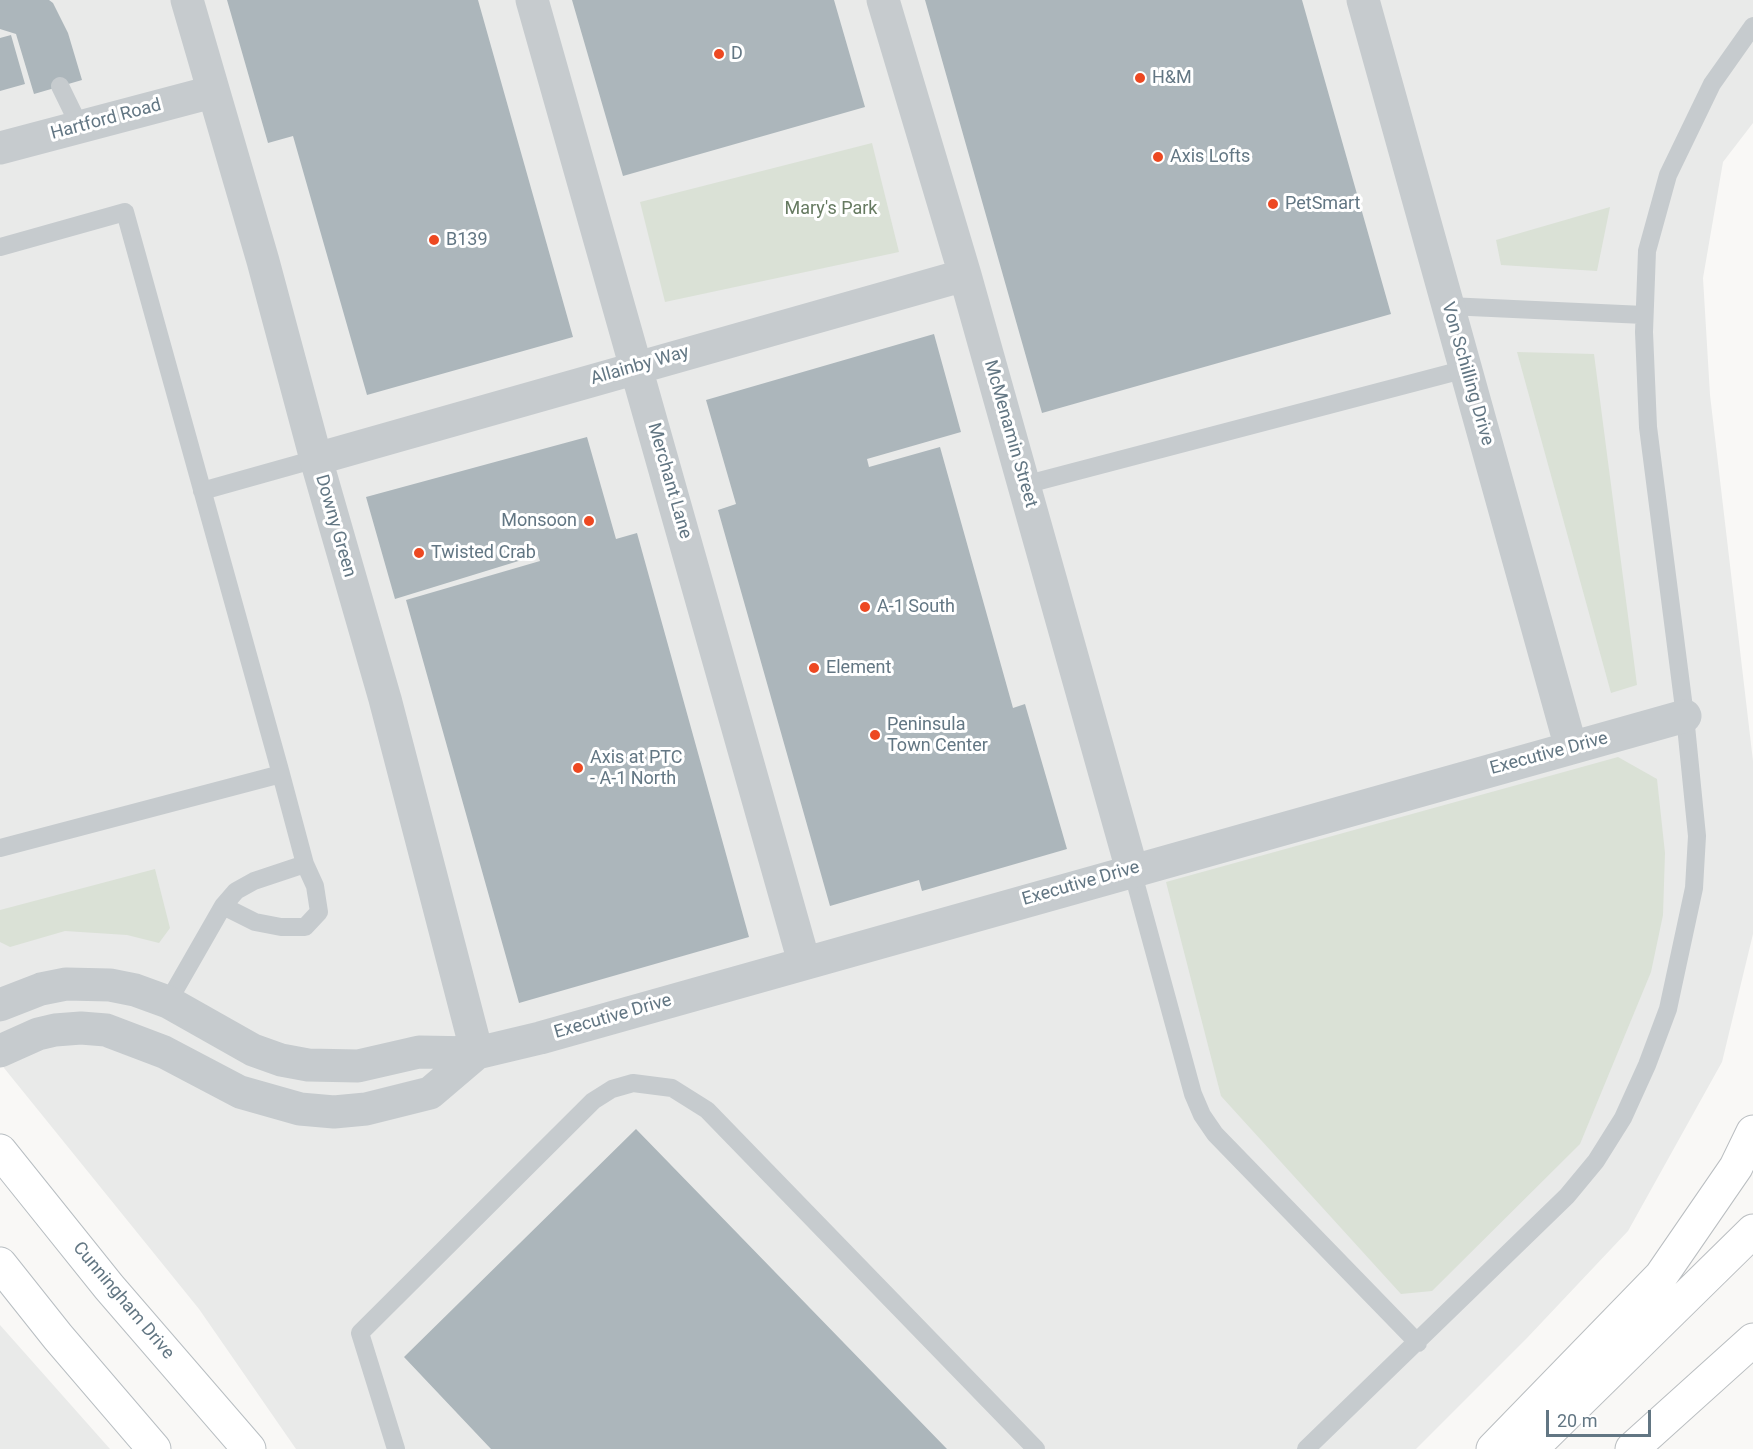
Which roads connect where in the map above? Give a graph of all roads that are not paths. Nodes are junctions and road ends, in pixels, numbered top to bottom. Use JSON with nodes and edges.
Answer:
{"nodes":[{"id":1,"x":187,"y":0,"type":"edge"},
{"id":2,"x":532,"y":0,"type":"edge"},
{"id":3,"x":883,"y":0,"type":"edge"},
{"id":4,"x":1363,"y":0,"type":"edge"},
{"id":5,"x":1753,"y":26,"type":"edge"},
{"id":6,"x":60,"y":86,"type":"dead end"},
{"id":7,"x":213,"y":92,"type":"junction"},
{"id":8,"x":80,"y":127,"type":"junction"},
{"id":9,"x":0,"y":148,"type":"edge"},
{"id":10,"x":0,"y":247,"type":"edge"},
{"id":11,"x":965,"y":275,"type":"junction"},
{"id":12,"x":1448,"y":306,"type":"junction"},
{"id":13,"x":1644,"y":315,"type":"junction"},
{"id":14,"x":637,"y":367,"type":"junction"},
{"id":15,"x":1466,"y":369,"type":"junction"},
{"id":16,"x":316,"y":459,"type":"junction"},
{"id":17,"x":1024,"y":485,"type":"junction"},
{"id":18,"x":202,"y":490,"type":"junction"},
{"id":19,"x":1685,"y":716,"type":"junction"},
{"id":20,"x":1571,"y":748,"type":"junction"},
{"id":21,"x":281,"y":774,"type":"junction"},
{"id":22,"x":0,"y":848,"type":"edge"},
{"id":23,"x":306,"y":864,"type":"junction"},
{"id":24,"x":1132,"y":870,"type":"junction"},
{"id":25,"x":223,"y":906,"type":"junction"},
{"id":26,"x":804,"y":962,"type":"junction"},
{"id":27,"x":168,"y":1002,"type":"junction"},
{"id":28,"x":0,"y":1005,"type":"edge"},
{"id":29,"x":0,"y":1051,"type":"edge"},
{"id":30,"x":477,"y":1053,"type":"junction"},
{"id":31,"x":1753,"y":1132,"type":"edge"},
{"id":32,"x":0,"y":1151,"type":"edge"},
{"id":33,"x":1753,"y":1231,"type":"edge"},
{"id":34,"x":0,"y":1264,"type":"edge"},
{"id":35,"x":1753,"y":1340,"type":"edge"},
{"id":36,"x":1418,"y":1343,"type":"junction"},
{"id":37,"x":154,"y":1449,"type":"edge"},
{"id":38,"x":249,"y":1449,"type":"edge"},
{"id":39,"x":396,"y":1449,"type":"edge"},
{"id":40,"x":1036,"y":1449,"type":"edge"},
{"id":41,"x":1306,"y":1449,"type":"edge"},
{"id":42,"x":1493,"y":1449,"type":"edge"},
{"id":43,"x":1531,"y":1449,"type":"edge"},
{"id":44,"x":1632,"y":1449,"type":"edge"}],
"edges":[{"from":1,"to":7,"type":"street","name":"Downy Green"},
{"from":2,"to":14,"type":"street","name":"Merchant Lane"},
{"from":3,"to":11,"type":"street","name":"McMenamin Street"},
{"from":4,"to":12,"type":"street","name":"Von Schilling Drive"},
{"from":5,"to":13,"type":"lane"},
{"from":6,"to":8,"type":"lane"},
{"from":7,"to":8,"type":"street","name":"Hartford Road"},
{"from":7,"to":16,"type":"street","name":"Downy Green"},
{"from":8,"to":9,"type":"street","name":"Hartford Road"},
{"from":10,"to":18,"type":"lane"},
{"from":11,"to":14,"type":"street","name":"Allainby Way"},
{"from":11,"to":17,"type":"street","name":"McMenamin Street"},
{"from":12,"to":13,"type":"lane"},
{"from":12,"to":15,"type":"street","name":"Von Schilling Drive"},
{"from":13,"to":19,"type":"lane"},
{"from":14,"to":16,"type":"street","name":"Allainby Way"},
{"from":14,"to":26,"type":"street","name":"Merchant Lane"},
{"from":15,"to":17,"type":"lane"},
{"from":15,"to":20,"type":"street","name":"Von Schilling Drive"},
{"from":16,"to":18,"type":"lane"},
{"from":16,"to":30,"type":"street","name":"Downy Green"},
{"from":17,"to":24,"type":"street","name":"McMenamin Street"},
{"from":18,"to":21,"type":"lane"},
{"from":19,"to":20,"type":"street","name":"Executive Drive"},
{"from":19,"to":36,"type":"lane"},
{"from":20,"to":24,"type":"street","name":"Executive Drive"},
{"from":21,"to":22,"type":"lane"},
{"from":21,"to":23,"type":"lane"},
{"from":23,"to":25,"type":"lane"},
{"from":23,"to":25,"type":"lane"},
{"from":24,"to":26,"type":"street","name":"Executive Drive"},
{"from":24,"to":36,"type":"lane"},
{"from":25,"to":27,"type":"lane"},
{"from":26,"to":30,"type":"street","name":"Executive Drive"},
{"from":27,"to":28,"type":"street","name":"Executive Drive"},
{"from":27,"to":30,"type":"street","name":"Executive Drive"},
{"from":29,"to":30,"type":"street","name":"Executive Drive"},
{"from":31,"to":42,"type":"main road"},
{"from":32,"to":38,"type":"main road","name":"Cunningham Drive"},
{"from":33,"to":43,"type":"main road"},
{"from":34,"to":37,"type":"main road"},
{"from":35,"to":44,"type":"main road"},
{"from":36,"to":41,"type":"lane"},
{"from":39,"to":40,"type":"lane"}]}
